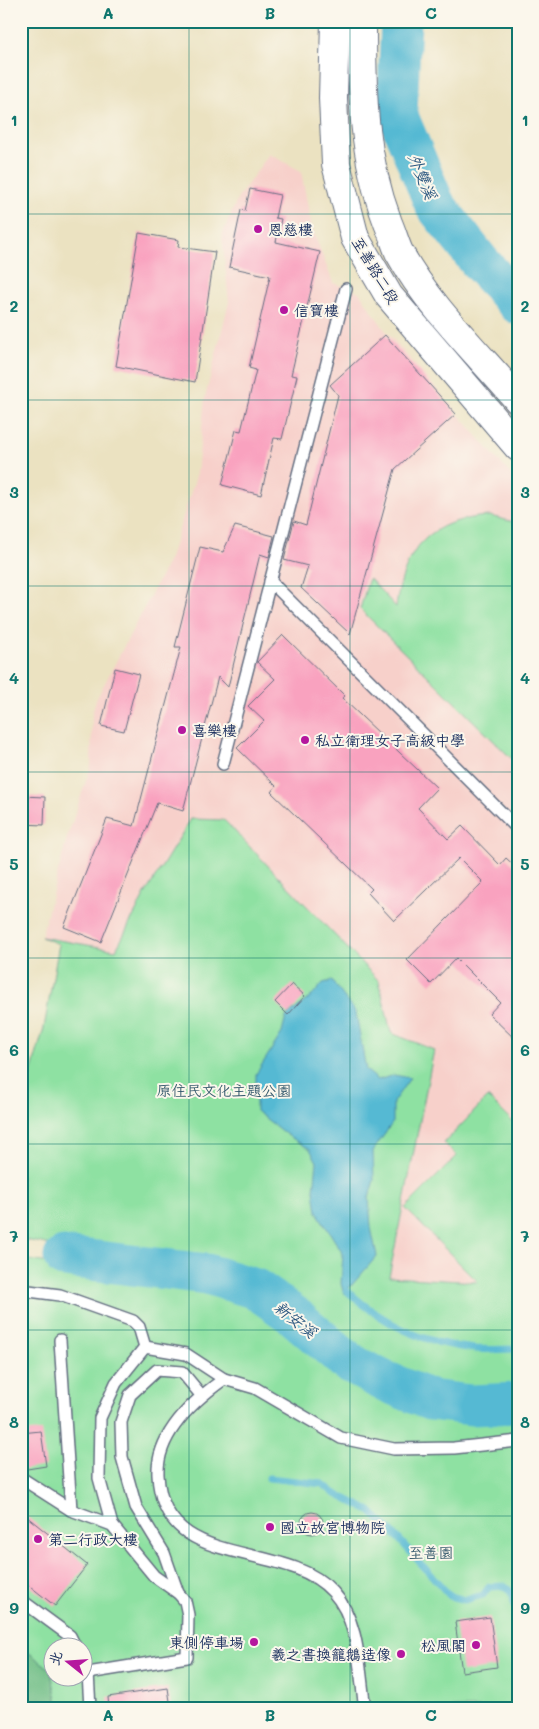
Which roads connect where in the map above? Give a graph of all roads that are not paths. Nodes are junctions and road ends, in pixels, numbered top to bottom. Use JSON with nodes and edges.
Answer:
{"nodes":[{"id":1,"x":335,"y":21,"type":"edge"},
{"id":2,"x":362,"y":21,"type":"edge"},
{"id":3,"x":346,"y":289,"type":"dead end"},
{"id":4,"x":518,"y":400,"type":"edge"},
{"id":5,"x":518,"y":447,"type":"edge"},
{"id":6,"x":270,"y":582,"type":"junction"},
{"id":7,"x":223,"y":764,"type":"dead end"},
{"id":8,"x":518,"y":829,"type":"edge"},
{"id":9,"x":21,"y":1290,"type":"edge"},
{"id":10,"x":60,"y":1340,"type":"dead end"},
{"id":11,"x":145,"y":1347,"type":"junction"},
{"id":12,"x":224,"y":1379,"type":"junction"},
{"id":13,"x":201,"y":1395,"type":"junction"},
{"id":14,"x":518,"y":1441,"type":"edge"},
{"id":15,"x":21,"y":1478,"type":"edge"},
{"id":16,"x":72,"y":1510,"type":"junction"},
{"id":17,"x":112,"y":1525,"type":"junction"},
{"id":18,"x":178,"y":1592,"type":"junction"},
{"id":19,"x":21,"y":1600,"type":"edge"},
{"id":20,"x":70,"y":1636,"type":"edge"},
{"id":21,"x":92,"y":1667,"type":"edge"},
{"id":22,"x":87,"y":1686,"type":"edge"},
{"id":23,"x":90,"y":1708,"type":"edge"},
{"id":24,"x":365,"y":1708,"type":"edge"}],
"edges":[{"from":1,"to":5,"type":"street","name":"至善路二段"},
{"from":2,"to":4,"type":"street","name":"至善路二段"},
{"from":3,"to":6,"type":"lane"},
{"from":6,"to":7,"type":"lane"},
{"from":6,"to":8,"type":"lane"},
{"from":9,"to":11,"type":"lane"},
{"from":10,"to":16,"type":"lane"},
{"from":11,"to":12,"type":"lane"},
{"from":11,"to":17,"type":"lane"},
{"from":12,"to":13,"type":"lane"},
{"from":12,"to":14,"type":"lane"},
{"from":13,"to":18,"type":"lane"},
{"from":13,"to":24,"type":"lane"},
{"from":15,"to":16,"type":"lane"},
{"from":16,"to":17,"type":"lane"},
{"from":17,"to":18,"type":"lane"},
{"from":18,"to":21,"type":"lane"},
{"from":19,"to":20,"type":"lane"},
{"from":22,"to":23,"type":"lane"}]}
